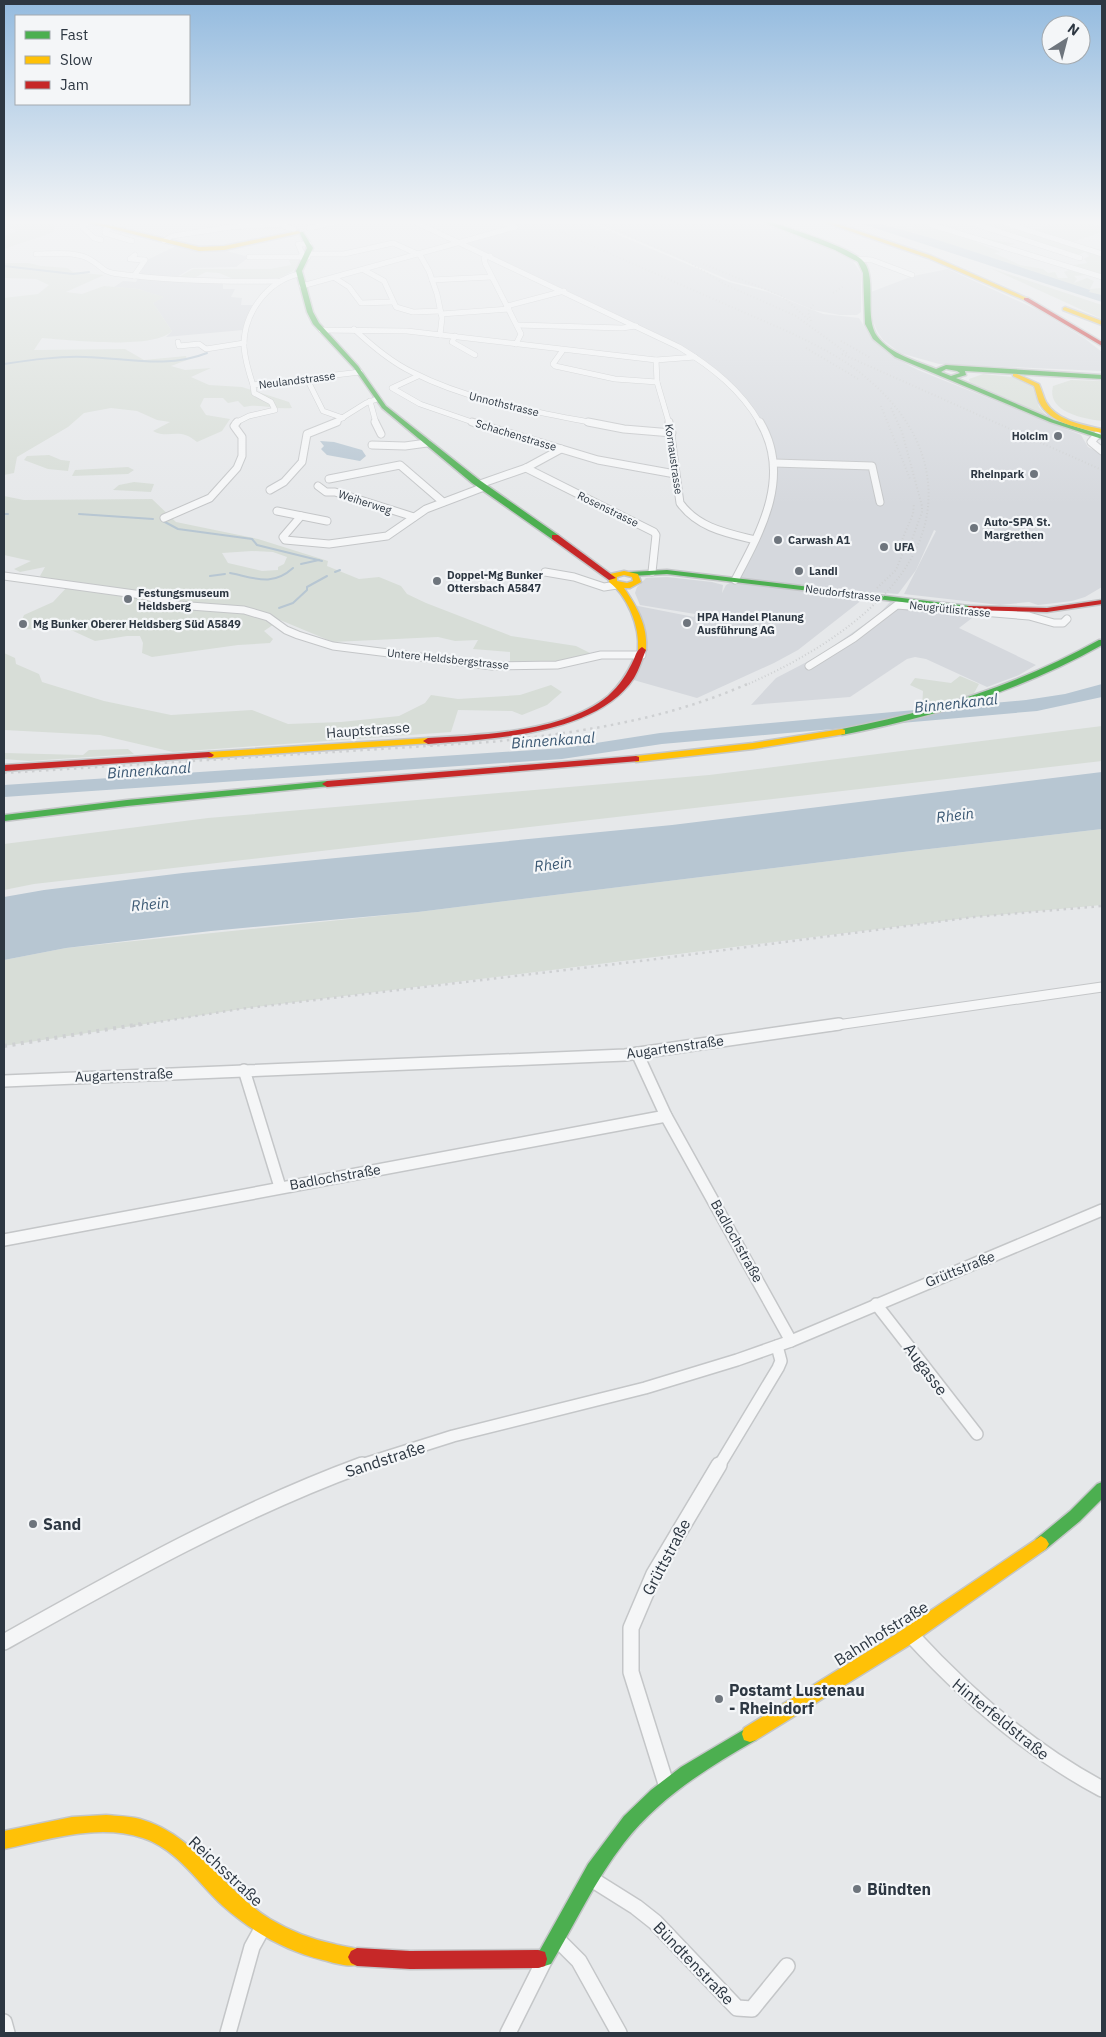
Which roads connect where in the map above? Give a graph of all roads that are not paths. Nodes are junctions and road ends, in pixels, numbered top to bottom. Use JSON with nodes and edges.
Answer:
{"nodes":[{"id":1,"x":253,"y":315,"type":"edge"},
{"id":2,"x":312,"y":315,"type":"edge"},
{"id":3,"x":442,"y":315,"type":"edge"},
{"id":4,"x":512,"y":315,"type":"edge"},
{"id":5,"x":613,"y":315,"type":"edge"},
{"id":6,"x":869,"y":315,"type":"edge"},
{"id":7,"x":1055,"y":315,"type":"edge"},
{"id":8,"x":1065,"y":315,"type":"edge"},
{"id":9,"x":1082,"y":315,"type":"edge"},
{"id":10,"x":1102,"y":323,"type":"edge"},
{"id":11,"x":517,"y":325,"type":"junction"},
{"id":12,"x":636,"y":326,"type":"junction"},
{"id":13,"x":354,"y":329,"type":"junction"},
{"id":14,"x":321,"y":330,"type":"junction"},
{"id":15,"x":440,"y":335,"type":"junction"},
{"id":16,"x":455,"y":336,"type":"junction"},
{"id":17,"x":1102,"y":337,"type":"edge"},
{"id":18,"x":178,"y":342,"type":"dead end"},
{"id":19,"x":244,"y":343,"type":"junction"},
{"id":20,"x":516,"y":344,"type":"junction"},
{"id":21,"x":1102,"y":344,"type":"edge"},
{"id":22,"x":563,"y":350,"type":"junction"},
{"id":23,"x":475,"y":355,"type":"dead end"},
{"id":24,"x":695,"y":357,"type":"junction"},
{"id":25,"x":656,"y":360,"type":"junction"},
{"id":26,"x":360,"y":372,"type":"junction"},
{"id":27,"x":1003,"y":373,"type":"junction"},
{"id":28,"x":1037,"y":373,"type":"junction"},
{"id":29,"x":418,"y":376,"type":"junction"},
{"id":30,"x":960,"y":377,"type":"junction"},
{"id":31,"x":1076,"y":378,"type":"junction"},
{"id":32,"x":1102,"y":378,"type":"edge"},
{"id":33,"x":307,"y":379,"type":"junction"},
{"id":34,"x":658,"y":382,"type":"junction"},
{"id":35,"x":252,"y":385,"type":"junction"},
{"id":36,"x":1046,"y":387,"type":"junction"},
{"id":37,"x":373,"y":400,"type":"junction"},
{"id":38,"x":343,"y":418,"type":"junction"},
{"id":39,"x":1101,"y":432,"type":"edge"},
{"id":40,"x":672,"y":433,"type":"junction"},
{"id":41,"x":381,"y":434,"type":"dead end"},
{"id":42,"x":427,"y":443,"type":"junction"},
{"id":43,"x":372,"y":445,"type":"dead end"},
{"id":44,"x":561,"y":449,"type":"junction"},
{"id":45,"x":1102,"y":451,"type":"edge"},
{"id":46,"x":774,"y":463,"type":"junction"},
{"id":47,"x":526,"y":468,"type":"junction"},
{"id":48,"x":675,"y":474,"type":"junction"},
{"id":49,"x":329,"y":479,"type":"dead end"},
{"id":50,"x":318,"y":486,"type":"dead end"},
{"id":51,"x":482,"y":486,"type":"junction"},
{"id":52,"x":270,"y":490,"type":"dead end"},
{"id":53,"x":443,"y":502,"type":"junction"},
{"id":54,"x":880,"y":502,"type":"dead end"},
{"id":55,"x":277,"y":511,"type":"dead end"},
{"id":56,"x":301,"y":516,"type":"junction"},
{"id":57,"x":414,"y":517,"type":"junction"},
{"id":58,"x":164,"y":518,"type":"dead end"},
{"id":59,"x":327,"y":522,"type":"dead end"},
{"id":60,"x":755,"y":540,"type":"junction"},
{"id":61,"x":544,"y":572,"type":"dead end"},
{"id":62,"x":650,"y":572,"type":"junction"},
{"id":63,"x":4,"y":576,"type":"edge"},
{"id":64,"x":735,"y":580,"type":"junction"},
{"id":65,"x":620,"y":582,"type":"junction"},
{"id":66,"x":1102,"y":593,"type":"edge"},
{"id":67,"x":1102,"y":602,"type":"edge"},
{"id":68,"x":1061,"y":610,"type":"junction"},
{"id":69,"x":1102,"y":642,"type":"edge"},
{"id":70,"x":1102,"y":652,"type":"edge"},
{"id":71,"x":642,"y":655,"type":"junction"},
{"id":72,"x":809,"y":666,"type":"dead end"},
{"id":73,"x":4,"y":768,"type":"edge"},
{"id":74,"x":4,"y":818,"type":"edge"},
{"id":75,"x":4,"y":826,"type":"edge"},
{"id":76,"x":1102,"y":987,"type":"edge"},
{"id":77,"x":637,"y":1053,"type":"junction"},
{"id":78,"x":244,"y":1070,"type":"junction"},
{"id":79,"x":4,"y":1081,"type":"edge"},
{"id":80,"x":666,"y":1116,"type":"junction"},
{"id":81,"x":280,"y":1187,"type":"junction"},
{"id":82,"x":1102,"y":1210,"type":"edge"},
{"id":83,"x":4,"y":1240,"type":"edge"},
{"id":84,"x":876,"y":1304,"type":"junction"},
{"id":85,"x":791,"y":1341,"type":"junction"},
{"id":86,"x":777,"y":1346,"type":"junction"},
{"id":87,"x":977,"y":1434,"type":"dead end"},
{"id":88,"x":1102,"y":1489,"type":"edge"},
{"id":89,"x":912,"y":1635,"type":"junction"},
{"id":90,"x":4,"y":1642,"type":"edge"},
{"id":91,"x":667,"y":1787,"type":"junction"},
{"id":92,"x":1102,"y":1789,"type":"edge"},
{"id":93,"x":4,"y":1840,"type":"edge"},
{"id":94,"x":592,"y":1879,"type":"junction"},
{"id":95,"x":263,"y":1926,"type":"junction"},
{"id":96,"x":557,"y":1939,"type":"junction"},
{"id":97,"x":545,"y":1958,"type":"junction"},
{"id":98,"x":787,"y":1966,"type":"dead end"},
{"id":99,"x":4,"y":2022,"type":"edge"},
{"id":100,"x":7,"y":2033,"type":"edge"},
{"id":101,"x":228,"y":2033,"type":"edge"},
{"id":102,"x":508,"y":2033,"type":"edge"},
{"id":103,"x":619,"y":2033,"type":"edge"}],
"edges":[{"from":1,"to":19,"type":"street","name":"Neulandstrasse"},
{"from":2,"to":14,"type":"main road"},
{"from":3,"to":15,"type":"street"},
{"from":4,"to":11,"type":"street"},
{"from":5,"to":12,"type":"street"},
{"from":6,"to":30,"type":"main road"},
{"from":7,"to":21,"type":"main road"},
{"from":8,"to":17,"type":"main road"},
{"from":9,"to":10,"type":"main road"},
{"from":11,"to":12,"type":"street"},
{"from":11,"to":20,"type":"street"},
{"from":12,"to":24,"type":"street"},
{"from":13,"to":14,"type":"street"},
{"from":13,"to":15,"type":"street"},
{"from":13,"to":29,"type":"street","name":"Unnothstrasse"},
{"from":14,"to":26,"type":"main road"},
{"from":15,"to":16,"type":"street"},
{"from":16,"to":20,"type":"street"},
{"from":16,"to":23,"type":"street"},
{"from":18,"to":19,"type":"street"},
{"from":19,"to":35,"type":"street","name":"Neulandstrasse"},
{"from":20,"to":22,"type":"street"},
{"from":22,"to":25,"type":"street"},
{"from":22,"to":34,"type":"street"},
{"from":24,"to":25,"type":"street"},
{"from":24,"to":46,"type":"street"},
{"from":25,"to":34,"type":"street","name":"Kornaustrasse"},
{"from":26,"to":33,"type":"street","name":"Neulandstrasse"},
{"from":26,"to":37,"type":"main road"},
{"from":27,"to":28,"type":"main road"},
{"from":27,"to":30,"type":"main road"},
{"from":27,"to":39,"type":"main road"},
{"from":28,"to":30,"type":"main road"},
{"from":28,"to":31,"type":"main road"},
{"from":28,"to":32,"type":"main road"},
{"from":28,"to":36,"type":"main road"},
{"from":29,"to":40,"type":"street","name":"Unnothstrasse"},
{"from":29,"to":44,"type":"street","name":"Schachenstrasse"},
{"from":30,"to":39,"type":"main road"},
{"from":31,"to":32,"type":"main road"},
{"from":31,"to":36,"type":"main road"},
{"from":33,"to":35,"type":"street","name":"Neulandstrasse"},
{"from":33,"to":38,"type":"street"},
{"from":34,"to":40,"type":"street","name":"Kornaustrasse"},
{"from":35,"to":58,"type":"street"},
{"from":36,"to":39,"type":"main road"},
{"from":37,"to":38,"type":"street"},
{"from":37,"to":41,"type":"street"},
{"from":37,"to":42,"type":"main road"},
{"from":38,"to":52,"type":"street"},
{"from":39,"to":45,"type":"street"},
{"from":40,"to":48,"type":"street","name":"Kornaustrasse"},
{"from":42,"to":43,"type":"street"},
{"from":42,"to":51,"type":"main road"},
{"from":44,"to":47,"type":"street"},
{"from":44,"to":48,"type":"street","name":"Schachenstrasse"},
{"from":46,"to":54,"type":"street"},
{"from":46,"to":60,"type":"street"},
{"from":47,"to":51,"type":"street"},
{"from":47,"to":62,"type":"street","name":"Rosenstrasse"},
{"from":48,"to":60,"type":"street","name":"Kornaustrasse"},
{"from":49,"to":53,"type":"street","name":"Weiherweg"},
{"from":50,"to":57,"type":"street","name":"Weiherweg"},
{"from":51,"to":53,"type":"street"},
{"from":51,"to":65,"type":"main road"},
{"from":53,"to":57,"type":"street"},
{"from":55,"to":56,"type":"street"},
{"from":56,"to":57,"type":"street"},
{"from":56,"to":59,"type":"street"},
{"from":60,"to":64,"type":"street"},
{"from":61,"to":65,"type":"street"},
{"from":62,"to":64,"type":"main road","name":"Neudorfstrasse"},
{"from":62,"to":65,"type":"main road"},
{"from":63,"to":71,"type":"street","name":"Untere Heldsbergstrasse"},
{"from":64,"to":68,"type":"main road","name":"Neudorfstrasse"},
{"from":65,"to":71,"type":"main road","name":"Hauptstrasse"},
{"from":66,"to":68,"type":"main road","name":"Neudorfstrasse"},
{"from":67,"to":68,"type":"main road","name":"Neudorfstrasse"},
{"from":68,"to":72,"type":"street","name":"Neugrütlistrasse"},
{"from":69,"to":74,"type":"main road"},
{"from":70,"to":75,"type":"main road"},
{"from":71,"to":73,"type":"main road","name":"Hauptstrasse"},
{"from":76,"to":77,"type":"street","name":"Augartenstraße"},
{"from":77,"to":78,"type":"street","name":"Augartenstraße"},
{"from":77,"to":80,"type":"street","name":"Badlochstraße"},
{"from":78,"to":79,"type":"street","name":"Augartenstraße"},
{"from":78,"to":81,"type":"street"},
{"from":80,"to":81,"type":"street","name":"Badlochstraße"},
{"from":80,"to":85,"type":"street","name":"Badlochstraße"},
{"from":81,"to":83,"type":"street","name":"Badlochstraße"},
{"from":82,"to":84,"type":"street","name":"Grüttstraße"},
{"from":84,"to":85,"type":"street","name":"Grüttstraße"},
{"from":84,"to":87,"type":"street","name":"Augasse"},
{"from":85,"to":86,"type":"street","name":"Sandstraße"},
{"from":86,"to":90,"type":"street","name":"Sandstraße"},
{"from":86,"to":91,"type":"street","name":"Grüttstraße"},
{"from":88,"to":89,"type":"main road","name":"Bahnhofstraße"},
{"from":89,"to":91,"type":"main road","name":"Bahnhofstraße"},
{"from":89,"to":92,"type":"street","name":"Hinterfeldstraße"},
{"from":91,"to":94,"type":"main road","name":"Bahnhofstraße"},
{"from":93,"to":95,"type":"main road","name":"Reichsstraße"},
{"from":94,"to":96,"type":"main road","name":"Bahnhofstraße"},
{"from":94,"to":98,"type":"street","name":"Bündtenstraße"},
{"from":95,"to":97,"type":"main road","name":"Reichsstraße"},
{"from":95,"to":101,"type":"street"},
{"from":96,"to":97,"type":"main road","name":"Bahnhofstraße"},
{"from":96,"to":103,"type":"street"},
{"from":97,"to":102,"type":"street"},
{"from":99,"to":100,"type":"street"}]}
